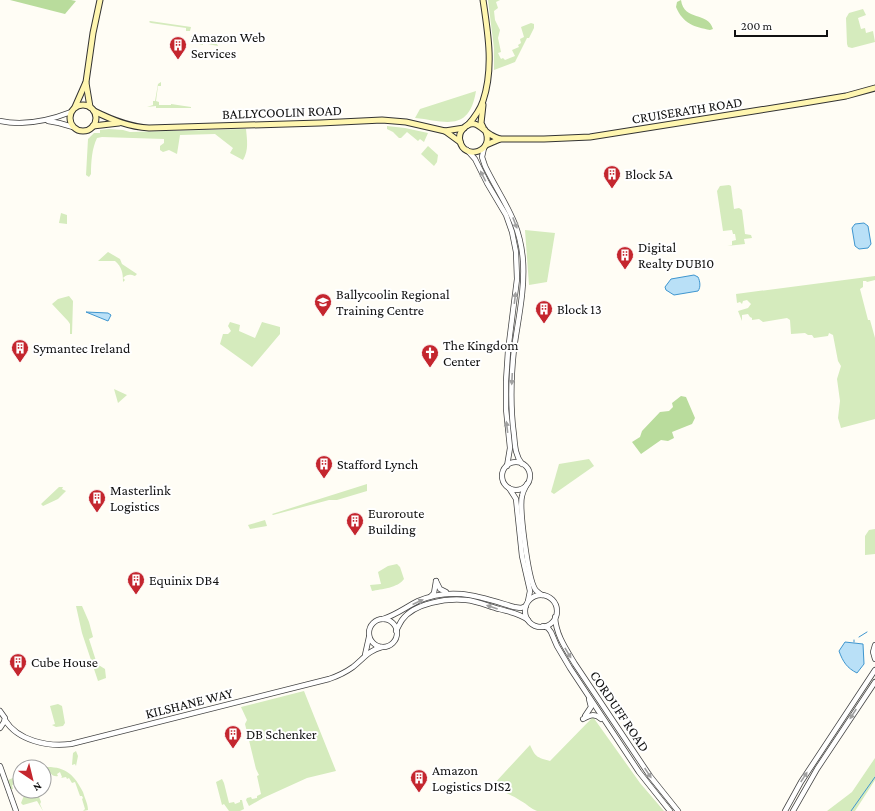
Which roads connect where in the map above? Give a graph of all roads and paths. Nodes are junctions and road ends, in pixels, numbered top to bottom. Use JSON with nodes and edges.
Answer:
{"nodes":[{"id":1,"x":100,"y":0,"type":"edge"},
{"id":2,"x":483,"y":0,"type":"edge"},
{"id":3,"x":86,"y":82,"type":"junction"},
{"id":4,"x":875,"y":88,"type":"edge"},
{"id":5,"x":483,"y":102,"type":"junction"},
{"id":6,"x":76,"y":107,"type":"junction"},
{"id":7,"x":92,"y":109,"type":"junction"},
{"id":8,"x":71,"y":112,"type":"junction"},
{"id":9,"x":0,"y":121,"type":"edge"},
{"id":10,"x":42,"y":121,"type":"junction"},
{"id":11,"x":120,"y":123,"type":"junction"},
{"id":12,"x":93,"y":126,"type":"junction"},
{"id":13,"x":466,"y":126,"type":"junction"},
{"id":14,"x":73,"y":127,"type":"junction"},
{"id":15,"x":484,"y":129,"type":"junction"},
{"id":16,"x":444,"y":131,"type":"junction"},
{"id":17,"x":500,"y":139,"type":"junction"},
{"id":18,"x":460,"y":142,"type":"junction"},
{"id":19,"x":485,"y":146,"type":"junction"},
{"id":20,"x":467,"y":150,"type":"junction"},
{"id":21,"x":522,"y":464,"type":"junction"},
{"id":22,"x":507,"y":466,"type":"junction"},
{"id":23,"x":527,"y":484,"type":"junction"},
{"id":24,"x":509,"y":488,"type":"junction"},
{"id":25,"x":455,"y":593,"type":"junction"},
{"id":26,"x":542,"y":595,"type":"junction"},
{"id":27,"x":429,"y":597,"type":"junction"},
{"id":28,"x":528,"y":601,"type":"junction"},
{"id":29,"x":526,"y":606,"type":"junction"},
{"id":30,"x":556,"y":617,"type":"junction"},
{"id":31,"x":383,"y":619,"type":"junction"},
{"id":32,"x":528,"y":620,"type":"junction"},
{"id":33,"x":543,"y":626,"type":"junction"},
{"id":34,"x":396,"y":631,"type":"junction"},
{"id":35,"x":370,"y":637,"type":"junction"},
{"id":36,"x":875,"y":645,"type":"edge"},
{"id":37,"x":382,"y":647,"type":"junction"},
{"id":38,"x":365,"y":655,"type":"junction"},
{"id":39,"x":875,"y":659,"type":"edge"},
{"id":40,"x":875,"y":670,"type":"edge"},
{"id":41,"x":578,"y":681,"type":"junction"},
{"id":42,"x":875,"y":682,"type":"edge"},
{"id":43,"x":0,"y":711,"type":"edge"},
{"id":44,"x":5,"y":720,"type":"junction"},
{"id":45,"x":0,"y":728,"type":"edge"},
{"id":46,"x":14,"y":730,"type":"junction"},
{"id":47,"x":620,"y":744,"type":"junction"},
{"id":48,"x":0,"y":766,"type":"edge"},
{"id":49,"x":16,"y":811,"type":"edge"},
{"id":50,"x":670,"y":811,"type":"edge"},
{"id":51,"x":678,"y":811,"type":"edge"},
{"id":52,"x":785,"y":811,"type":"edge"},
{"id":53,"x":793,"y":811,"type":"edge"}],
"edges":[{"from":1,"to":3,"type":"main road"},
{"from":2,"to":5,"type":"main road"},
{"from":3,"to":6,"type":"main road"},
{"from":3,"to":7,"type":"main road"},
{"from":4,"to":17,"type":"main road","name":"CRUISERATH ROAD"},
{"from":5,"to":13,"type":"main road"},
{"from":5,"to":15,"type":"main road"},
{"from":6,"to":7,"type":"main road"},
{"from":6,"to":8,"type":"main road"},
{"from":7,"to":11,"type":"main road","name":"BALLYCOOLIN ROAD"},
{"from":7,"to":12,"type":"main road"},
{"from":8,"to":10,"type":"street"},
{"from":8,"to":14,"type":"main road"},
{"from":9,"to":10,"type":"street"},
{"from":10,"to":14,"type":"street"},
{"from":11,"to":12,"type":"main road","name":"BALLYCOOLIN ROAD"},
{"from":11,"to":16,"type":"main road","name":"BALLYCOOLIN ROAD"},
{"from":12,"to":14,"type":"main road"},
{"from":13,"to":15,"type":"main road"},
{"from":13,"to":16,"type":"main road","name":"BALLYCOOLIN ROAD"},
{"from":13,"to":18,"type":"main road"},
{"from":15,"to":17,"type":"main road"},
{"from":15,"to":19,"type":"main road"},
{"from":16,"to":18,"type":"main road","name":"BALLYCOOLIN ROAD"},
{"from":17,"to":19,"type":"main road","name":"CRUISERATH ROAD"},
{"from":18,"to":20,"type":"main road"},
{"from":19,"to":20,"type":"main road"},
{"from":19,"to":21,"type":"street","one_way":true},
{"from":22,"to":20,"type":"street","one_way":true},
{"from":21,"to":22,"type":"street"},
{"from":21,"to":23,"type":"street"},
{"from":22,"to":24,"type":"street"},
{"from":23,"to":24,"type":"street"},
{"from":23,"to":26,"type":"street"},
{"from":24,"to":28,"type":"street"},
{"from":25,"to":27,"type":"street"},
{"from":25,"to":27,"type":"street"},
{"from":25,"to":29,"type":"street"},
{"from":26,"to":28,"type":"street"},
{"from":26,"to":30,"type":"street"},
{"from":31,"to":27,"type":"street","one_way":true},
{"from":28,"to":29,"type":"street"},
{"from":29,"to":32,"type":"street"},
{"from":30,"to":33,"type":"street"},
{"from":30,"to":51,"type":"street","name":"CORDUFF ROAD","one_way":true},
{"from":31,"to":34,"type":"street"},
{"from":31,"to":35,"type":"street"},
{"from":32,"to":33,"type":"street"},
{"from":32,"to":34,"type":"street","one_way":true},
{"from":33,"to":41,"type":"street","name":"CORDUFF ROAD"},
{"from":34,"to":37,"type":"street"},
{"from":35,"to":37,"type":"street"},
{"from":35,"to":38,"type":"street"},
{"from":36,"to":39,"type":"street"},
{"from":37,"to":38,"type":"street","name":"KILSHANE WAY"},
{"from":38,"to":46,"type":"street","name":"KILSHANE WAY"},
{"from":52,"to":40,"type":"street","one_way":true},
{"from":41,"to":47,"type":"street","name":"CORDUFF ROAD"},
{"from":41,"to":47,"type":"street"},
{"from":42,"to":53,"type":"street","one_way":true},
{"from":43,"to":44,"type":"street","name":"KILSHANE WAY"},
{"from":44,"to":45,"type":"street"},
{"from":44,"to":46,"type":"street","name":"KILSHANE WAY"},
{"from":45,"to":46,"type":"street","name":"KILSHANE WAY"},
{"from":47,"to":50,"type":"street","name":"CORDUFF ROAD"},
{"from":48,"to":49,"type":"street"}]}
